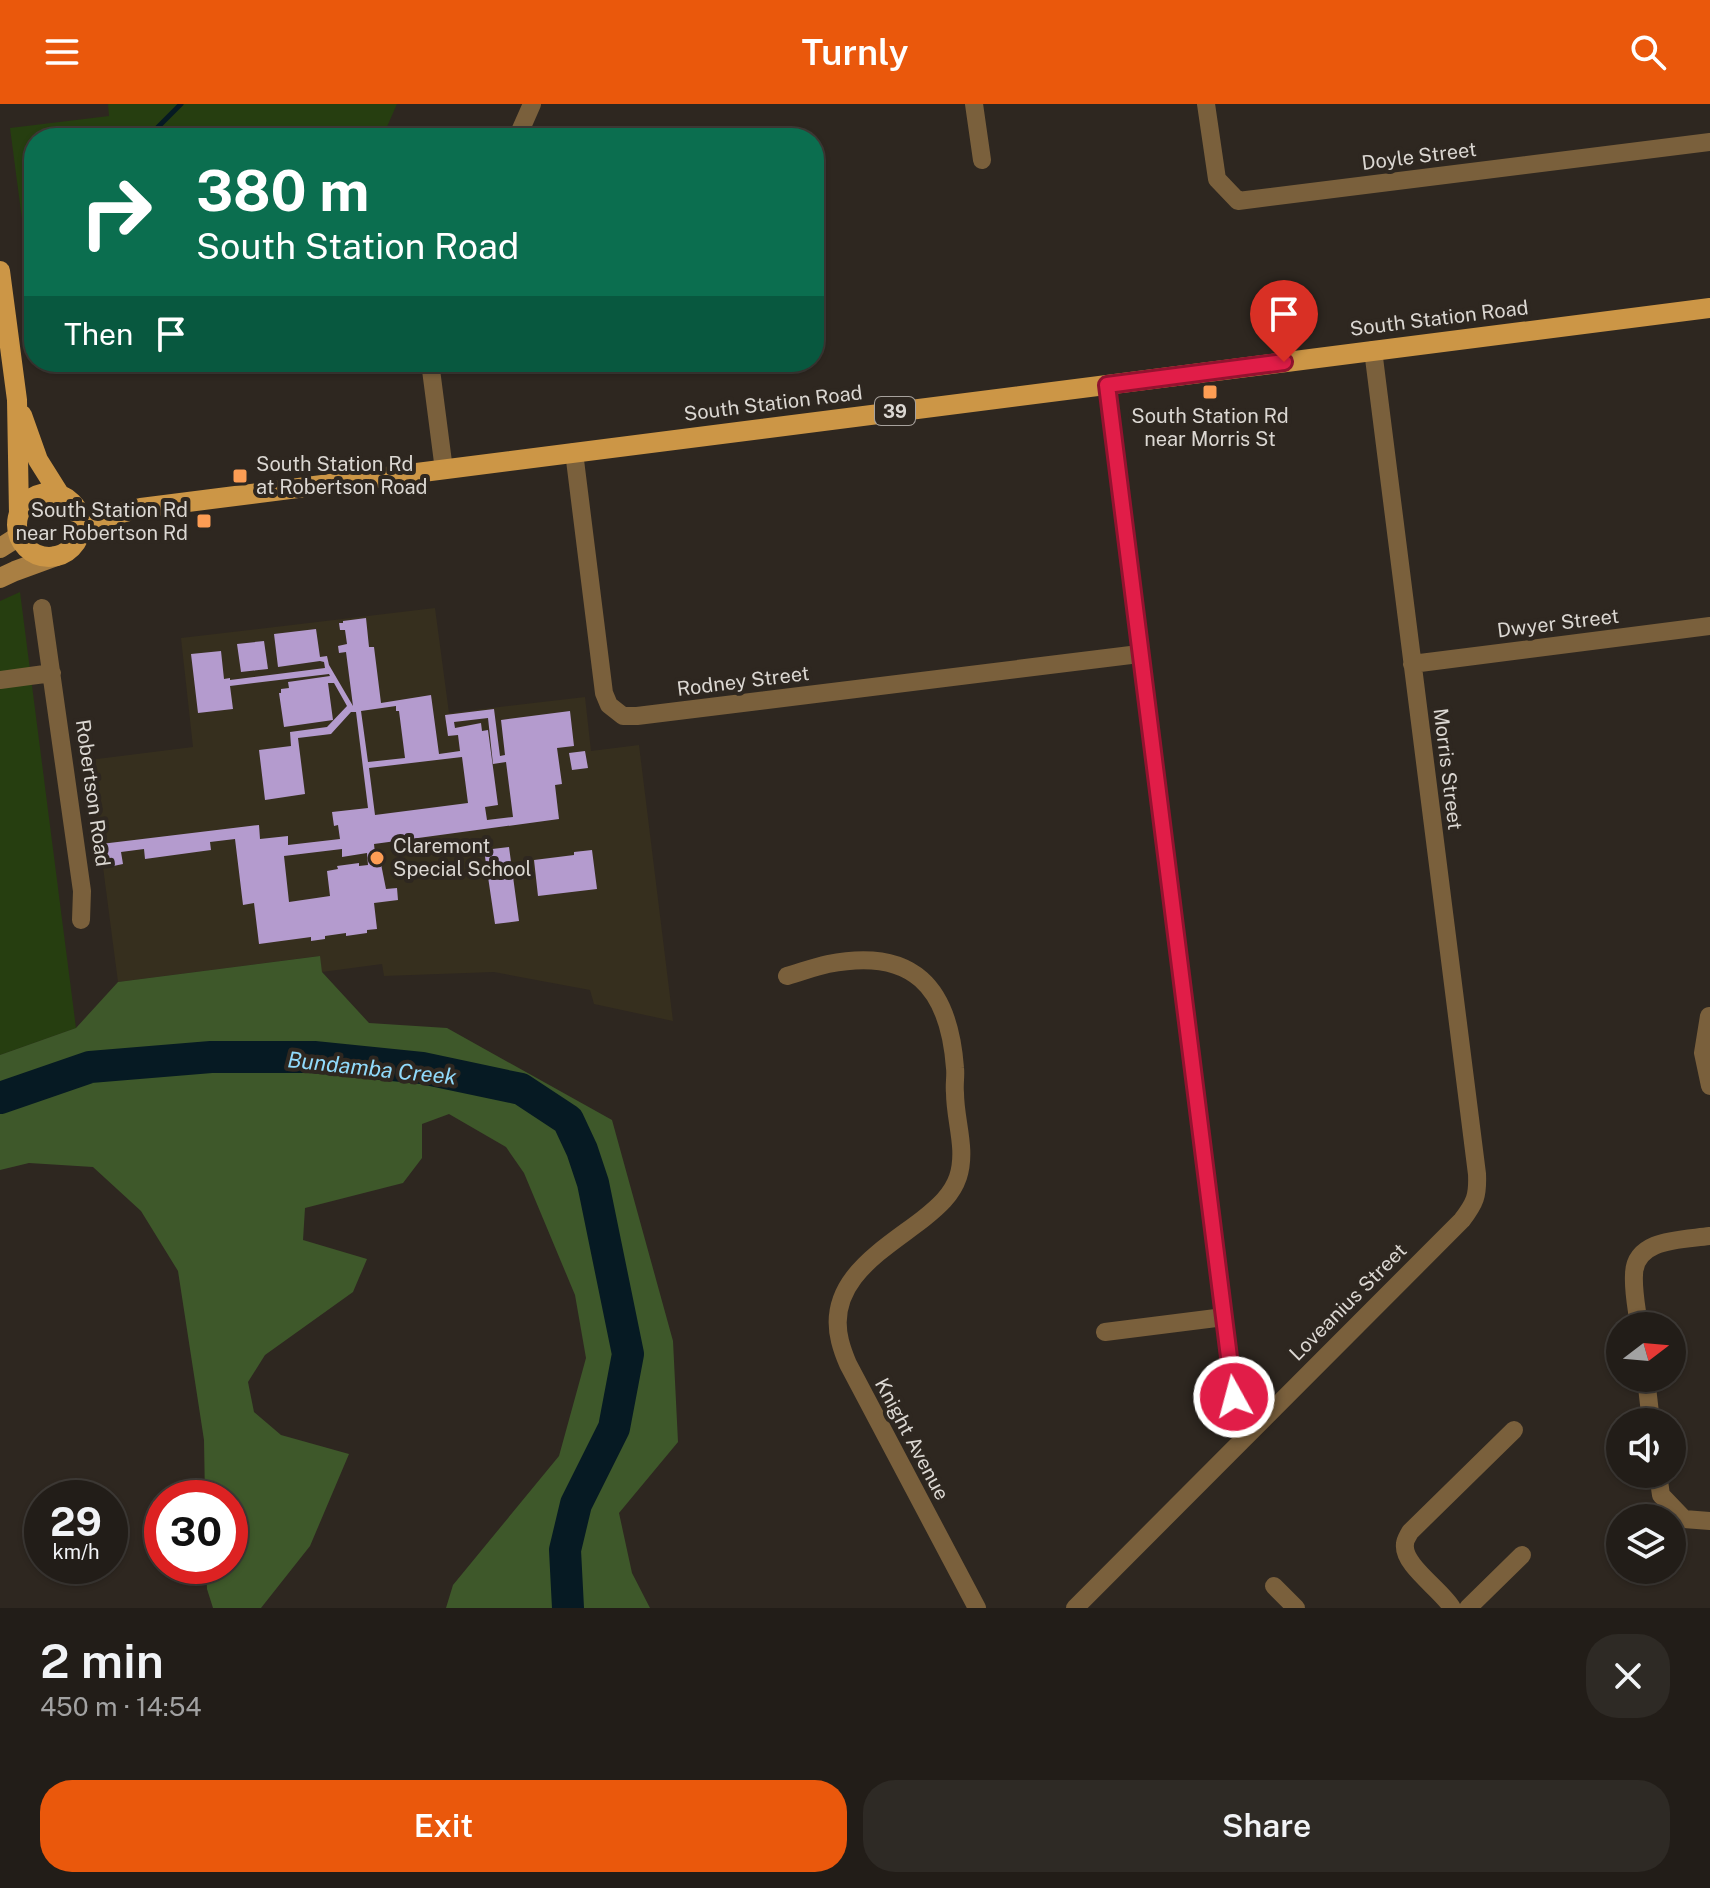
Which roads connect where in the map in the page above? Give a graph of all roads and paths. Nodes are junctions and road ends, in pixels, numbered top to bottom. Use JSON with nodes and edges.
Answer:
{"nodes":[{"id":1,"x":532,"y":104,"type":"edge"},
{"id":2,"x":974,"y":104,"type":"edge"},
{"id":3,"x":1206,"y":104,"type":"edge"},
{"id":4,"x":521,"y":128,"type":"edge"},
{"id":5,"x":1710,"y":142,"type":"edge"},
{"id":6,"x":982,"y":160,"type":"dead end"},
{"id":7,"x":0,"y":271,"type":"edge"},
{"id":8,"x":1710,"y":308,"type":"edge"},
{"id":9,"x":1373,"y":350,"type":"junction"},
{"id":10,"x":431,"y":372,"type":"edge"},
{"id":11,"x":1107,"y":385,"type":"junction"},
{"id":12,"x":17,"y":400,"type":"junction"},
{"id":13,"x":574,"y":452,"type":"junction"},
{"id":14,"x":444,"y":470,"type":"junction"},
{"id":15,"x":60,"y":495,"type":"junction"},
{"id":16,"x":19,"y":514,"type":"junction"},
{"id":17,"x":81,"y":523,"type":"junction"},
{"id":18,"x":19,"y":536,"type":"junction"},
{"id":19,"x":0,"y":548,"type":"edge"},
{"id":20,"x":56,"y":556,"type":"junction"},
{"id":21,"x":0,"y":578,"type":"edge"},
{"id":22,"x":42,"y":608,"type":"dead end"},
{"id":23,"x":1710,"y":626,"type":"edge"},
{"id":24,"x":1139,"y":654,"type":"junction"},
{"id":25,"x":1412,"y":664,"type":"junction"},
{"id":26,"x":52,"y":673,"type":"junction"},
{"id":27,"x":0,"y":680,"type":"edge"},
{"id":28,"x":81,"y":920,"type":"dead end"},
{"id":29,"x":787,"y":976,"type":"dead end"},
{"id":30,"x":1709,"y":1016,"type":"edge"},
{"id":31,"x":1710,"y":1086,"type":"edge"},
{"id":32,"x":1478,"y":1193,"type":"joint"},
{"id":33,"x":1710,"y":1236,"type":"edge"},
{"id":34,"x":1638,"y":1312,"type":"edge"},
{"id":35,"x":1224,"y":1317,"type":"junction"},
{"id":36,"x":1105,"y":1332,"type":"dead end"},
{"id":37,"x":1252,"y":1430,"type":"junction"},
{"id":38,"x":1514,"y":1430,"type":"dead end"},
{"id":39,"x":1660,"y":1488,"type":"edge"},
{"id":40,"x":1710,"y":1521,"type":"edge"},
{"id":41,"x":1522,"y":1555,"type":"dead end"},
{"id":42,"x":1274,"y":1586,"type":"dead end"},
{"id":43,"x":1475,"y":1605,"type":"edge"},
{"id":44,"x":977,"y":1608,"type":"edge"},
{"id":45,"x":1075,"y":1608,"type":"edge"},
{"id":46,"x":1296,"y":1608,"type":"edge"},
{"id":47,"x":1452,"y":1608,"type":"edge"}],
"edges":[{"from":1,"to":4,"type":"street"},
{"from":2,"to":6,"type":"street"},
{"from":3,"to":5,"type":"street","name":"Doyle Street"},
{"from":7,"to":12,"type":"main road"},
{"from":8,"to":9,"type":"main road","name":"South Station Road","number":"39"},
{"from":9,"to":11,"type":"main road","name":"South Station Road","number":"39"},
{"from":9,"to":25,"type":"street","name":"Morris Street"},
{"from":10,"to":14,"type":"street"},
{"from":11,"to":13,"type":"main road","name":"South Station Road","number":"39"},
{"from":11,"to":24,"type":"street"},
{"from":12,"to":15,"type":"main road"},
{"from":12,"to":16,"type":"main road"},
{"from":13,"to":14,"type":"main road","name":"South Station Road","number":"39"},
{"from":13,"to":24,"type":"street","name":"Rodney Street"},
{"from":14,"to":17,"type":"main road","name":"South Station Road","number":"39"},
{"from":15,"to":16,"type":"main road"},
{"from":15,"to":17,"type":"main road"},
{"from":16,"to":18,"type":"main road"},
{"from":17,"to":20,"type":"main road"},
{"from":18,"to":19,"type":"main road"},
{"from":18,"to":20,"type":"main road"},
{"from":20,"to":21,"type":"main road"},
{"from":22,"to":26,"type":"street","name":"Robertson Road"},
{"from":23,"to":25,"type":"street","name":"Dwyer Street"},
{"from":24,"to":35,"type":"street"},
{"from":25,"to":32,"type":"street","name":"Morris Street"},
{"from":26,"to":27,"type":"street"},
{"from":26,"to":28,"type":"street","name":"Robertson Road"},
{"from":29,"to":44,"type":"street","name":"Knight Avenue"},
{"from":30,"to":31,"type":"street"},
{"from":32,"to":37,"type":"street","name":"Loveanius Street"},
{"from":33,"to":34,"type":"street"},
{"from":35,"to":36,"type":"street"},
{"from":35,"to":37,"type":"street"},
{"from":37,"to":45,"type":"street","name":"Loveanius Street"},
{"from":38,"to":47,"type":"street"},
{"from":39,"to":40,"type":"street"},
{"from":41,"to":43,"type":"street"},
{"from":42,"to":46,"type":"street"}]}
